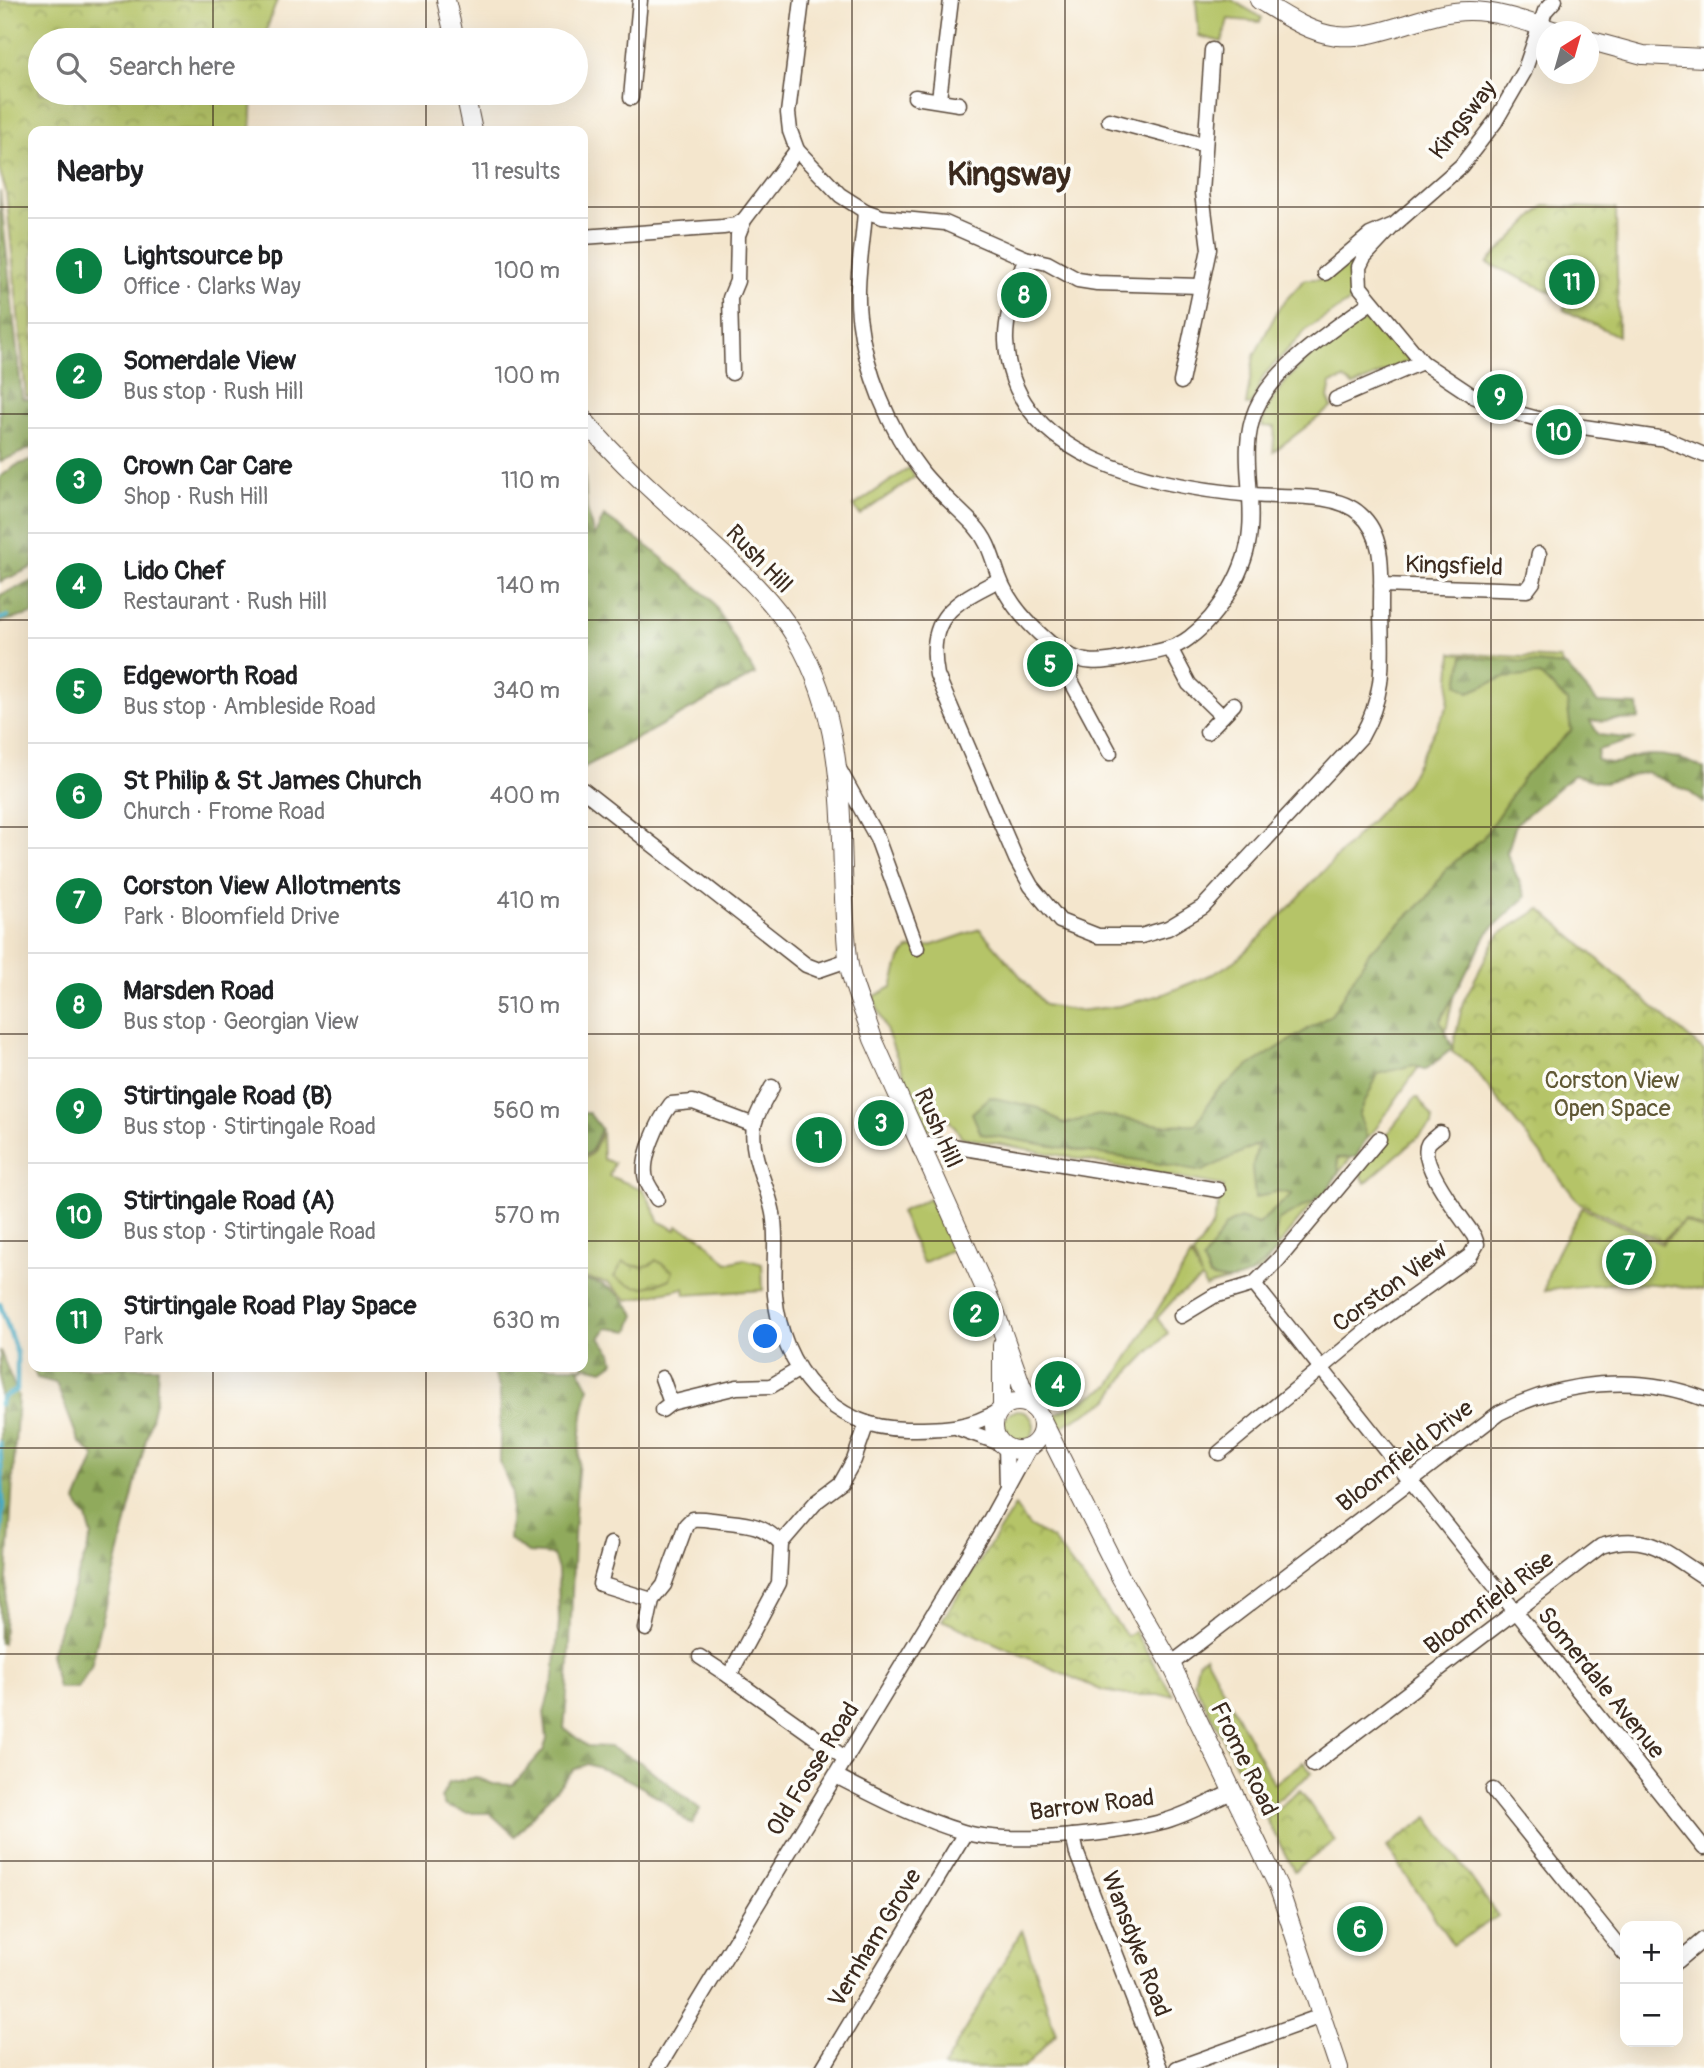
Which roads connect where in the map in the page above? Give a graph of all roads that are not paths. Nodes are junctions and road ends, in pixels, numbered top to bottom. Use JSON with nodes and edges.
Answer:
{"nodes":[{"id":1,"x":446,"y":0,"type":"edge"},
{"id":2,"x":640,"y":0,"type":"edge"},
{"id":3,"x":802,"y":0,"type":"edge"},
{"id":4,"x":951,"y":0,"type":"edge"},
{"id":5,"x":1259,"y":0,"type":"edge"},
{"id":6,"x":1555,"y":0,"type":"edge"},
{"id":7,"x":1542,"y":21,"type":"edge"},
{"id":8,"x":1536,"y":25,"type":"edge"},
{"id":9,"x":452,"y":28,"type":"edge"},
{"id":10,"x":1536,"y":41,"type":"edge"},
{"id":11,"x":1599,"y":43,"type":"edge"},
{"id":12,"x":1212,"y":50,"type":"dead end"},
{"id":13,"x":1704,"y":58,"type":"edge"},
{"id":14,"x":915,"y":97,"type":"dead end"},
{"id":15,"x":632,"y":98,"type":"dead end"},
{"id":16,"x":939,"y":99,"type":"junction"},
{"id":17,"x":960,"y":104,"type":"dead end"},
{"id":18,"x":468,"y":105,"type":"edge"},
{"id":19,"x":1109,"y":120,"type":"dead end"},
{"id":20,"x":472,"y":126,"type":"edge"},
{"id":21,"x":1203,"y":145,"type":"junction"},
{"id":22,"x":797,"y":150,"type":"junction"},
{"id":23,"x":865,"y":211,"type":"junction"},
{"id":24,"x":744,"y":220,"type":"junction"},
{"id":25,"x":1395,"y":224,"type":"junction"},
{"id":26,"x":588,"y":237,"type":"edge"},
{"id":27,"x":1025,"y":258,"type":"junction"},
{"id":28,"x":1325,"y":273,"type":"dead end"},
{"id":29,"x":1200,"y":286,"type":"junction"},
{"id":30,"x":1371,"y":302,"type":"junction"},
{"id":31,"x":1422,"y":362,"type":"junction"},
{"id":32,"x":732,"y":373,"type":"dead end"},
{"id":33,"x":1181,"y":382,"type":"dead end"},
{"id":34,"x":1336,"y":400,"type":"dead end"},
{"id":35,"x":588,"y":428,"type":"edge"},
{"id":36,"x":1704,"y":455,"type":"edge"},
{"id":37,"x":1248,"y":495,"type":"junction"},
{"id":38,"x":1539,"y":554,"type":"dead end"},
{"id":39,"x":999,"y":580,"type":"junction"},
{"id":40,"x":1381,"y":585,"type":"junction"},
{"id":41,"x":1170,"y":648,"type":"junction"},
{"id":42,"x":1071,"y":659,"type":"junction"},
{"id":43,"x":1234,"y":704,"type":"dead end"},
{"id":44,"x":1222,"y":716,"type":"junction"},
{"id":45,"x":1207,"y":733,"type":"dead end"},
{"id":46,"x":1110,"y":753,"type":"dead end"},
{"id":47,"x":840,"y":771,"type":"junction"},
{"id":48,"x":588,"y":794,"type":"edge"},
{"id":49,"x":917,"y":948,"type":"dead end"},
{"id":50,"x":848,"y":960,"type":"junction"},
{"id":51,"x":772,"y":1087,"type":"dead end"},
{"id":52,"x":754,"y":1125,"type":"junction"},
{"id":53,"x":1440,"y":1133,"type":"dead end"},
{"id":54,"x":1379,"y":1139,"type":"dead end"},
{"id":55,"x":920,"y":1149,"type":"junction"},
{"id":56,"x":1218,"y":1190,"type":"dead end"},
{"id":57,"x":657,"y":1199,"type":"dead end"},
{"id":58,"x":1254,"y":1284,"type":"junction"},
{"id":59,"x":995,"y":1311,"type":"junction"},
{"id":60,"x":1181,"y":1316,"type":"dead end"},
{"id":61,"x":1321,"y":1367,"type":"junction"},
{"id":62,"x":798,"y":1370,"type":"junction"},
{"id":63,"x":662,"y":1378,"type":"dead end"},
{"id":64,"x":1704,"y":1399,"type":"edge"},
{"id":65,"x":1001,"y":1409,"type":"junction"},
{"id":66,"x":1037,"y":1412,"type":"junction"},
{"id":67,"x":867,"y":1423,"type":"junction"},
{"id":68,"x":958,"y":1428,"type":"junction"},
{"id":69,"x":1033,"y":1444,"type":"junction"},
{"id":70,"x":1004,"y":1445,"type":"junction"},
{"id":71,"x":1219,"y":1453,"type":"dead end"},
{"id":72,"x":1411,"y":1480,"type":"junction"},
{"id":73,"x":1074,"y":1486,"type":"junction"},
{"id":74,"x":1007,"y":1493,"type":"junction"},
{"id":75,"x":781,"y":1543,"type":"junction"},
{"id":76,"x":611,"y":1544,"type":"dead end"},
{"id":77,"x":1704,"y":1577,"type":"edge"},
{"id":78,"x":652,"y":1600,"type":"junction"},
{"id":79,"x":1516,"y":1613,"type":"junction"},
{"id":80,"x":646,"y":1629,"type":"dead end"},
{"id":81,"x":700,"y":1657,"type":"dead end"},
{"id":82,"x":1171,"y":1664,"type":"junction"},
{"id":83,"x":729,"y":1676,"type":"junction"},
{"id":84,"x":846,"y":1759,"type":"junction"},
{"id":85,"x":1313,"y":1765,"type":"dead end"},
{"id":86,"x":836,"y":1776,"type":"junction"},
{"id":87,"x":1493,"y":1790,"type":"dead end"},
{"id":88,"x":1234,"y":1791,"type":"junction"},
{"id":89,"x":965,"y":1833,"type":"junction"},
{"id":90,"x":1073,"y":1836,"type":"junction"},
{"id":91,"x":1704,"y":1847,"type":"edge"},
{"id":92,"x":1704,"y":1939,"type":"edge"},
{"id":93,"x":1620,"y":1948,"type":"edge"},
{"id":94,"x":1683,"y":1957,"type":"edge"},
{"id":95,"x":1321,"y":2016,"type":"junction"},
{"id":96,"x":658,"y":2068,"type":"edge"},
{"id":97,"x":823,"y":2068,"type":"edge"},
{"id":98,"x":1160,"y":2068,"type":"edge"},
{"id":99,"x":1177,"y":2068,"type":"edge"},
{"id":100,"x":1339,"y":2068,"type":"edge"}],
"edges":[{"from":1,"to":9,"type":"street"},
{"from":2,"to":15,"type":"street"},
{"from":3,"to":22,"type":"street"},
{"from":4,"to":16,"type":"street"},
{"from":5,"to":8,"type":"street"},
{"from":6,"to":7,"type":"street","name":"Kingsway"},
{"from":10,"to":25,"type":"street","name":"Kingsway"},
{"from":11,"to":13,"type":"street"},
{"from":12,"to":21,"type":"street"},
{"from":14,"to":16,"type":"street"},
{"from":16,"to":17,"type":"street"},
{"from":18,"to":20,"type":"street"},
{"from":19,"to":21,"type":"street"},
{"from":21,"to":29,"type":"street"},
{"from":22,"to":23,"type":"street"},
{"from":22,"to":24,"type":"street"},
{"from":23,"to":27,"type":"street"},
{"from":23,"to":39,"type":"street"},
{"from":24,"to":26,"type":"street"},
{"from":24,"to":32,"type":"street"},
{"from":25,"to":28,"type":"street","name":"Kingsway"},
{"from":25,"to":30,"type":"street","name":"Kingsway"},
{"from":27,"to":29,"type":"street"},
{"from":27,"to":37,"type":"street","name":"Kingsfield"},
{"from":29,"to":33,"type":"street"},
{"from":30,"to":31,"type":"street"},
{"from":30,"to":37,"type":"street"},
{"from":31,"to":34,"type":"street"},
{"from":31,"to":36,"type":"street"},
{"from":35,"to":47,"type":"street","name":"Rush Hill"},
{"from":37,"to":40,"type":"street","name":"Kingsfield"},
{"from":37,"to":41,"type":"street"},
{"from":38,"to":40,"type":"street","name":"Kingsfield"},
{"from":39,"to":40,"type":"street","name":"Kingsfield"},
{"from":39,"to":42,"type":"street"},
{"from":41,"to":42,"type":"street"},
{"from":41,"to":44,"type":"street"},
{"from":42,"to":46,"type":"street"},
{"from":43,"to":44,"type":"street"},
{"from":44,"to":45,"type":"street"},
{"from":47,"to":49,"type":"street","name":"Rush Hill"},
{"from":47,"to":50,"type":"street","name":"Rush Hill"},
{"from":48,"to":50,"type":"street"},
{"from":50,"to":55,"type":"street","name":"Rush Hill"},
{"from":51,"to":52,"type":"street"},
{"from":52,"to":57,"type":"street"},
{"from":52,"to":62,"type":"street"},
{"from":53,"to":61,"type":"street","name":"Corston View"},
{"from":54,"to":58,"type":"street"},
{"from":55,"to":56,"type":"street"},
{"from":55,"to":59,"type":"street","name":"Rush Hill"},
{"from":58,"to":60,"type":"street"},
{"from":58,"to":61,"type":"street","name":"Corston View"},
{"from":59,"to":65,"type":"street","name":"Rush Hill"},
{"from":59,"to":66,"type":"street","name":"Rush Hill"},
{"from":61,"to":71,"type":"street","name":"Corston View"},
{"from":61,"to":72,"type":"street","name":"Corston View"},
{"from":62,"to":63,"type":"street"},
{"from":62,"to":67,"type":"street"},
{"from":64,"to":72,"type":"street","name":"Bloomfield Drive"},
{"from":65,"to":66,"type":"street"},
{"from":65,"to":68,"type":"street"},
{"from":65,"to":70,"type":"street"},
{"from":66,"to":69,"type":"street"},
{"from":66,"to":73,"type":"street","name":"Frome Road"},
{"from":67,"to":68,"type":"street"},
{"from":67,"to":75,"type":"street"},
{"from":68,"to":70,"type":"street"},
{"from":69,"to":70,"type":"street"},
{"from":69,"to":73,"type":"street","name":"Frome Road"},
{"from":69,"to":74,"type":"street","name":"Old Fosse Road"},
{"from":70,"to":74,"type":"street"},
{"from":72,"to":79,"type":"street","name":"Somerdale Avenue"},
{"from":72,"to":82,"type":"street","name":"Bloomfield Drive"},
{"from":73,"to":82,"type":"street","name":"Frome Road"},
{"from":74,"to":84,"type":"street","name":"Old Fosse Road"},
{"from":75,"to":78,"type":"street"},
{"from":75,"to":83,"type":"street"},
{"from":76,"to":78,"type":"street"},
{"from":77,"to":79,"type":"street","name":"Bloomfield Rise"},
{"from":78,"to":80,"type":"street"},
{"from":79,"to":85,"type":"street","name":"Bloomfield Rise"},
{"from":79,"to":91,"type":"street","name":"Somerdale Avenue"},
{"from":81,"to":83,"type":"street"},
{"from":82,"to":88,"type":"street","name":"Frome Road"},
{"from":83,"to":84,"type":"street"},
{"from":84,"to":86,"type":"street","name":"Old Fosse Road"},
{"from":86,"to":89,"type":"street","name":"Barrow Road"},
{"from":86,"to":96,"type":"street","name":"Old Fosse Road"},
{"from":87,"to":93,"type":"street"},
{"from":88,"to":90,"type":"street","name":"Barrow Road"},
{"from":88,"to":95,"type":"street","name":"Frome Road"},
{"from":89,"to":90,"type":"street","name":"Barrow Road"},
{"from":89,"to":97,"type":"street","name":"Vernham Grove"},
{"from":90,"to":98,"type":"street","name":"Wansdyke Road"},
{"from":92,"to":94,"type":"street"},
{"from":95,"to":99,"type":"street"},
{"from":95,"to":100,"type":"street","name":"Frome Road"}]}
